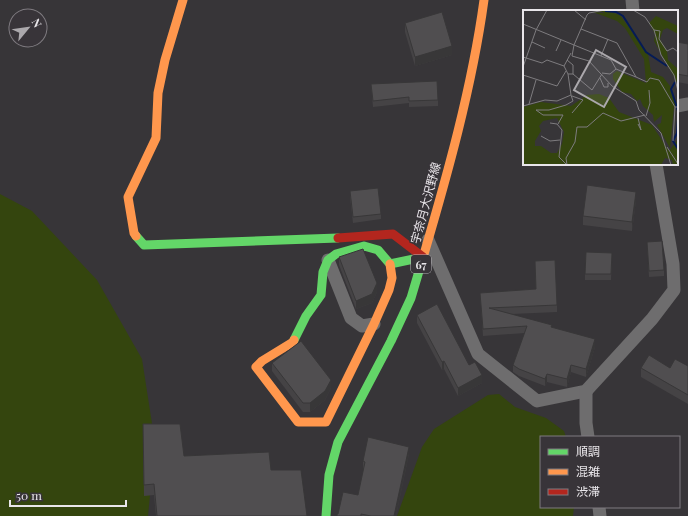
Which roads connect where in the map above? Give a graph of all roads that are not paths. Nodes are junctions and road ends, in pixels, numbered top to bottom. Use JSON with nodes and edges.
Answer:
{"nodes":[{"id":1,"x":183,"y":0,"type":"edge"},
{"id":2,"x":484,"y":0,"type":"edge"},
{"id":3,"x":632,"y":0,"type":"edge"},
{"id":4,"x":633,"y":10,"type":"edge"},
{"id":5,"x":688,"y":104,"type":"edge"},
{"id":6,"x":678,"y":106,"type":"edge"},
{"id":7,"x":656,"y":165,"type":"edge"},
{"id":8,"x":428,"y":240,"type":"junction"},
{"id":9,"x":423,"y":257,"type":"junction"},
{"id":10,"x":328,"y":260,"type":"junction"},
{"id":11,"x":390,"y":264,"type":"junction"},
{"id":12,"x":374,"y":324,"type":"junction"},
{"id":13,"x":586,"y":390,"type":"junction"},
{"id":14,"x":588,"y":436,"type":"edge"},
{"id":15,"x":326,"y":516,"type":"edge"}],
"edges":[{"from":1,"to":9,"type":"street"},
{"from":2,"to":8,"type":"street","name":"宇奈月大沢野線","number":"67"},
{"from":3,"to":4,"type":"street"},
{"from":5,"to":6,"type":"street"},
{"from":7,"to":13,"type":"street"},
{"from":8,"to":9,"type":"street","name":"宇奈月大沢野線","number":"67"},
{"from":8,"to":13,"type":"street"},
{"from":9,"to":11,"type":"street"},
{"from":9,"to":15,"type":"street","name":"宇奈月大沢野線","number":"67"},
{"from":10,"to":11,"type":"street"},
{"from":10,"to":12,"type":"street"},
{"from":10,"to":12,"type":"street"},
{"from":11,"to":12,"type":"street"},
{"from":13,"to":14,"type":"street"}]}
